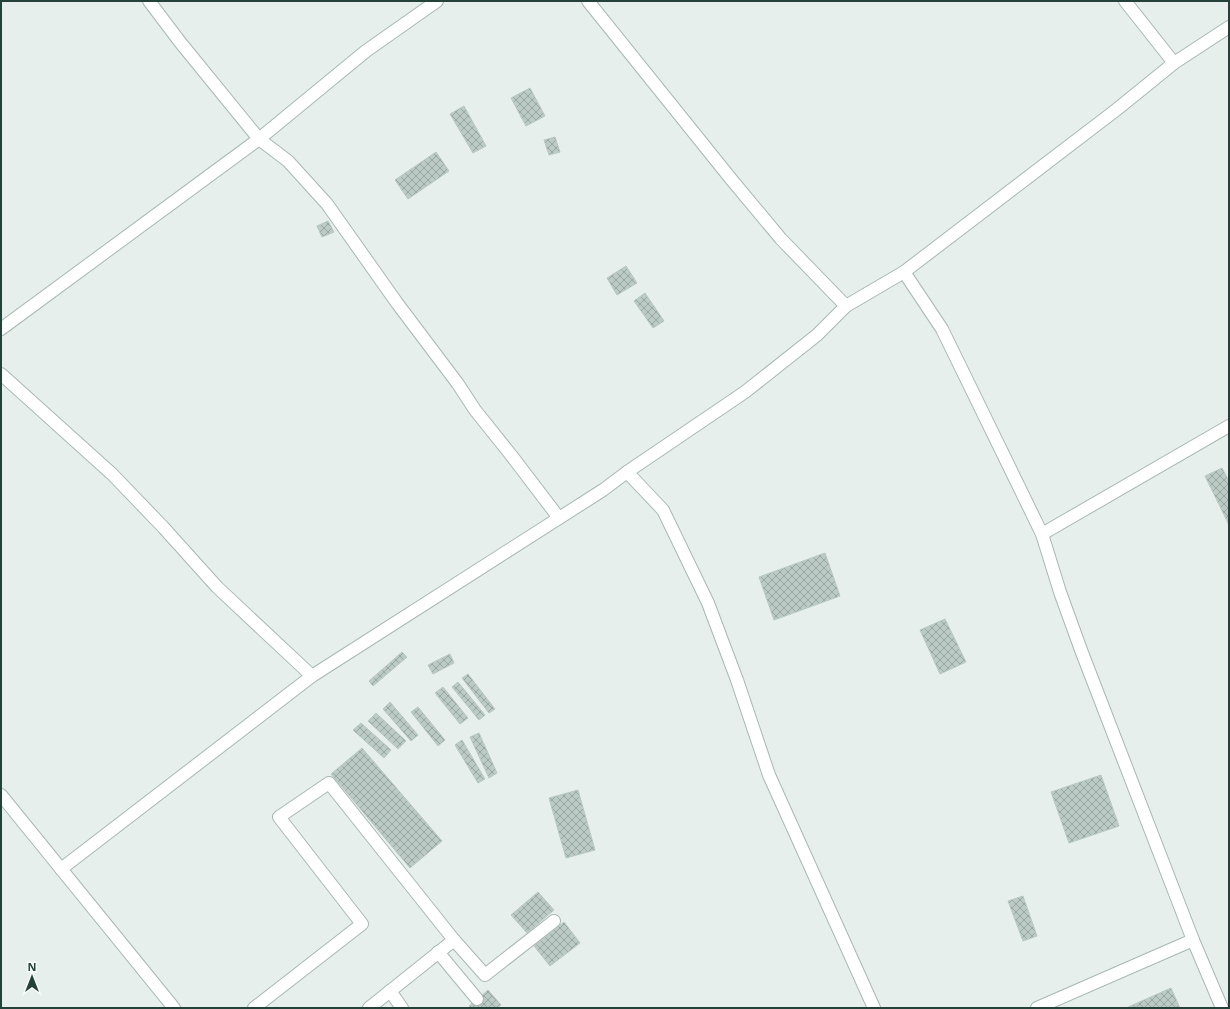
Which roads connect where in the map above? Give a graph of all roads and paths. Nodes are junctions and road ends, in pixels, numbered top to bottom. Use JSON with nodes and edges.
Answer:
{"nodes":[{"id":1,"x":149,"y":1,"type":"edge"},
{"id":2,"x":436,"y":1,"type":"edge"},
{"id":3,"x":588,"y":1,"type":"edge"},
{"id":4,"x":1125,"y":1,"type":"edge"},
{"id":5,"x":1229,"y":27,"type":"edge"},
{"id":6,"x":1174,"y":63,"type":"junction"},
{"id":7,"x":259,"y":138,"type":"junction"},
{"id":8,"x":904,"y":272,"type":"junction"},
{"id":9,"x":846,"y":306,"type":"junction"},
{"id":10,"x":1,"y":329,"type":"edge"},
{"id":11,"x":1,"y":374,"type":"edge"},
{"id":12,"x":1229,"y":426,"type":"edge"},
{"id":13,"x":627,"y":472,"type":"junction"},
{"id":14,"x":559,"y":518,"type":"junction"},
{"id":15,"x":1042,"y":534,"type":"junction"},
{"id":16,"x":312,"y":676,"type":"junction"},
{"id":17,"x":1,"y":795,"type":"edge"},
{"id":18,"x":61,"y":869,"type":"junction"},
{"id":19,"x":554,"y":921,"type":"dead end"},
{"id":20,"x":454,"y":940,"type":"junction"},
{"id":21,"x":1193,"y":940,"type":"junction"},
{"id":22,"x":438,"y":952,"type":"junction"},
{"id":23,"x":390,"y":991,"type":"junction"},
{"id":24,"x":477,"y":999,"type":"dead end"},
{"id":25,"x":174,"y":1008,"type":"edge"},
{"id":26,"x":254,"y":1008,"type":"edge"},
{"id":27,"x":369,"y":1008,"type":"edge"},
{"id":28,"x":402,"y":1008,"type":"edge"},
{"id":29,"x":874,"y":1008,"type":"edge"},
{"id":30,"x":1037,"y":1008,"type":"edge"},
{"id":31,"x":1222,"y":1008,"type":"edge"}],
"edges":[{"from":1,"to":7,"type":"street"},
{"from":2,"to":7,"type":"street"},
{"from":3,"to":9,"type":"street"},
{"from":4,"to":6,"type":"street"},
{"from":5,"to":6,"type":"street"},
{"from":6,"to":8,"type":"street"},
{"from":7,"to":10,"type":"street"},
{"from":7,"to":14,"type":"street"},
{"from":8,"to":9,"type":"street"},
{"from":8,"to":15,"type":"street"},
{"from":9,"to":13,"type":"street"},
{"from":11,"to":16,"type":"street"},
{"from":12,"to":15,"type":"street"},
{"from":13,"to":14,"type":"street"},
{"from":13,"to":29,"type":"street"},
{"from":14,"to":16,"type":"street"},
{"from":15,"to":21,"type":"street"},
{"from":16,"to":18,"type":"street"},
{"from":17,"to":18,"type":"street"},
{"from":18,"to":25,"type":"street"},
{"from":19,"to":20,"type":"street"},
{"from":20,"to":22,"type":"street"},
{"from":20,"to":26,"type":"street"},
{"from":21,"to":30,"type":"street"},
{"from":21,"to":31,"type":"street"},
{"from":22,"to":23,"type":"street"},
{"from":22,"to":24,"type":"street"},
{"from":23,"to":27,"type":"street"},
{"from":23,"to":28,"type":"street"}]}
